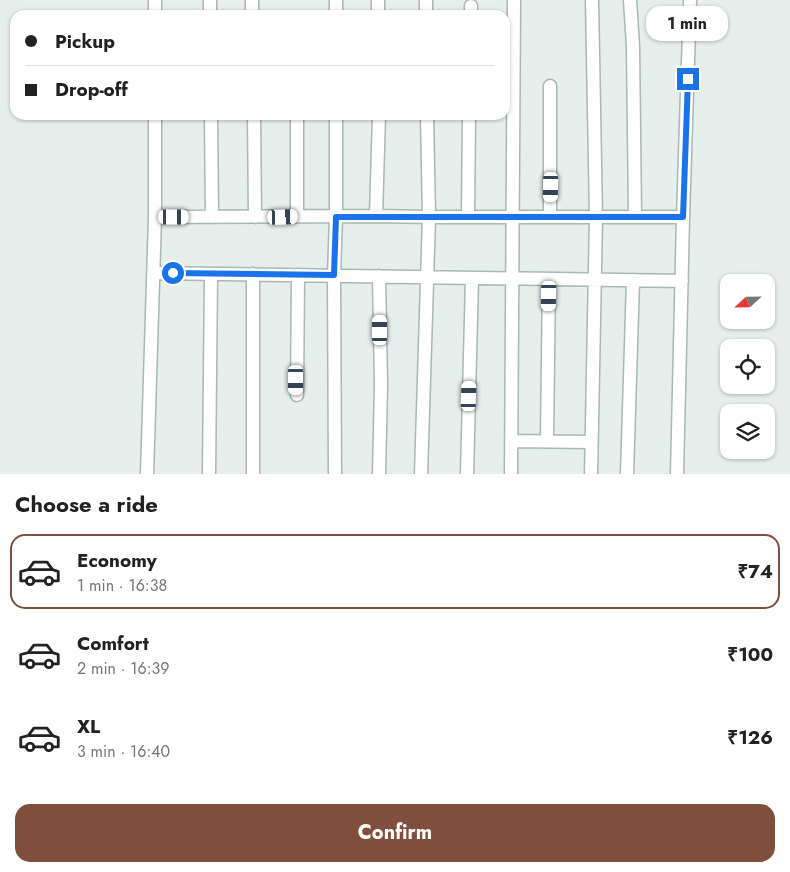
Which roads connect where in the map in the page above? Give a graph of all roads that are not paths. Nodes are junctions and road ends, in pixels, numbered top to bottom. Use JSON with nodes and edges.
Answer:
{"nodes":[{"id":1,"x":514,"y":0,"type":"edge"},
{"id":2,"x":592,"y":0,"type":"edge"},
{"id":3,"x":630,"y":0,"type":"edge"},
{"id":4,"x":690,"y":0,"type":"edge"},
{"id":5,"x":550,"y":86,"type":"dead end"},
{"id":6,"x":155,"y":120,"type":"edge"},
{"id":7,"x":211,"y":120,"type":"edge"},
{"id":8,"x":254,"y":120,"type":"edge"},
{"id":9,"x":297,"y":120,"type":"edge"},
{"id":10,"x":336,"y":120,"type":"edge"},
{"id":11,"x":378,"y":120,"type":"edge"},
{"id":12,"x":427,"y":120,"type":"edge"},
{"id":13,"x":470,"y":120,"type":"edge"},
{"id":14,"x":297,"y":216,"type":"junction"},
{"id":15,"x":376,"y":216,"type":"junction"},
{"id":16,"x":155,"y":217,"type":"junction"},
{"id":17,"x":212,"y":217,"type":"junction"},
{"id":18,"x":255,"y":217,"type":"junction"},
{"id":19,"x":336,"y":217,"type":"junction"},
{"id":20,"x":429,"y":217,"type":"junction"},
{"id":21,"x":468,"y":217,"type":"junction"},
{"id":22,"x":513,"y":217,"type":"junction"},
{"id":23,"x":550,"y":217,"type":"junction"},
{"id":24,"x":596,"y":217,"type":"junction"},
{"id":25,"x":635,"y":217,"type":"junction"},
{"id":26,"x":683,"y":217,"type":"junction"},
{"id":27,"x":154,"y":273,"type":"junction"},
{"id":28,"x":211,"y":274,"type":"junction"},
{"id":29,"x":253,"y":274,"type":"junction"},
{"id":30,"x":298,"y":275,"type":"junction"},
{"id":31,"x":334,"y":275,"type":"junction"},
{"id":32,"x":379,"y":276,"type":"junction"},
{"id":33,"x":428,"y":277,"type":"junction"},
{"id":34,"x":472,"y":278,"type":"junction"},
{"id":35,"x":512,"y":278,"type":"junction"},
{"id":36,"x":549,"y":279,"type":"junction"},
{"id":37,"x":594,"y":279,"type":"junction"},
{"id":38,"x":633,"y":280,"type":"junction"},
{"id":39,"x":682,"y":281,"type":"junction"},
{"id":40,"x":297,"y":395,"type":"dead end"},
{"id":41,"x":547,"y":440,"type":"junction"},
{"id":42,"x":511,"y":441,"type":"junction"},
{"id":43,"x":591,"y":442,"type":"junction"},
{"id":44,"x":147,"y":474,"type":"edge"},
{"id":45,"x":209,"y":474,"type":"edge"},
{"id":46,"x":253,"y":474,"type":"edge"},
{"id":47,"x":335,"y":474,"type":"edge"},
{"id":48,"x":379,"y":474,"type":"edge"},
{"id":49,"x":421,"y":474,"type":"edge"},
{"id":50,"x":466,"y":474,"type":"edge"},
{"id":51,"x":511,"y":474,"type":"edge"},
{"id":52,"x":591,"y":474,"type":"edge"},
{"id":53,"x":627,"y":474,"type":"edge"},
{"id":54,"x":677,"y":474,"type":"edge"}],
"edges":[{"from":1,"to":22,"type":"street"},
{"from":2,"to":24,"type":"street"},
{"from":3,"to":25,"type":"street"},
{"from":4,"to":26,"type":"street"},
{"from":5,"to":23,"type":"street"},
{"from":6,"to":16,"type":"street"},
{"from":7,"to":17,"type":"street"},
{"from":8,"to":18,"type":"street"},
{"from":9,"to":14,"type":"street"},
{"from":10,"to":19,"type":"street"},
{"from":11,"to":15,"type":"street"},
{"from":12,"to":20,"type":"street"},
{"from":13,"to":21,"type":"street"},
{"from":14,"to":18,"type":"street"},
{"from":14,"to":19,"type":"street"},
{"from":15,"to":19,"type":"street"},
{"from":15,"to":20,"type":"street"},
{"from":16,"to":17,"type":"street"},
{"from":16,"to":27,"type":"street"},
{"from":17,"to":18,"type":"street"},
{"from":19,"to":31,"type":"street"},
{"from":20,"to":21,"type":"street"},
{"from":20,"to":33,"type":"street"},
{"from":21,"to":22,"type":"street"},
{"from":22,"to":23,"type":"street"},
{"from":22,"to":35,"type":"street"},
{"from":23,"to":24,"type":"street"},
{"from":24,"to":25,"type":"street"},
{"from":24,"to":37,"type":"street"},
{"from":25,"to":26,"type":"street"},
{"from":26,"to":39,"type":"street"},
{"from":27,"to":28,"type":"street"},
{"from":27,"to":44,"type":"street"},
{"from":28,"to":29,"type":"street"},
{"from":28,"to":45,"type":"street"},
{"from":29,"to":30,"type":"street"},
{"from":29,"to":46,"type":"street"},
{"from":30,"to":31,"type":"street"},
{"from":30,"to":40,"type":"street"},
{"from":31,"to":32,"type":"street"},
{"from":31,"to":47,"type":"street"},
{"from":32,"to":33,"type":"street"},
{"from":32,"to":48,"type":"street"},
{"from":33,"to":34,"type":"street"},
{"from":33,"to":49,"type":"street"},
{"from":34,"to":35,"type":"street"},
{"from":34,"to":50,"type":"street"},
{"from":35,"to":36,"type":"street"},
{"from":35,"to":42,"type":"street"},
{"from":36,"to":37,"type":"street"},
{"from":36,"to":41,"type":"street"},
{"from":37,"to":38,"type":"street"},
{"from":37,"to":43,"type":"street"},
{"from":38,"to":39,"type":"street"},
{"from":38,"to":53,"type":"street"},
{"from":39,"to":54,"type":"street"},
{"from":41,"to":42,"type":"street"},
{"from":41,"to":43,"type":"street"},
{"from":42,"to":51,"type":"street"},
{"from":43,"to":52,"type":"street"}]}
